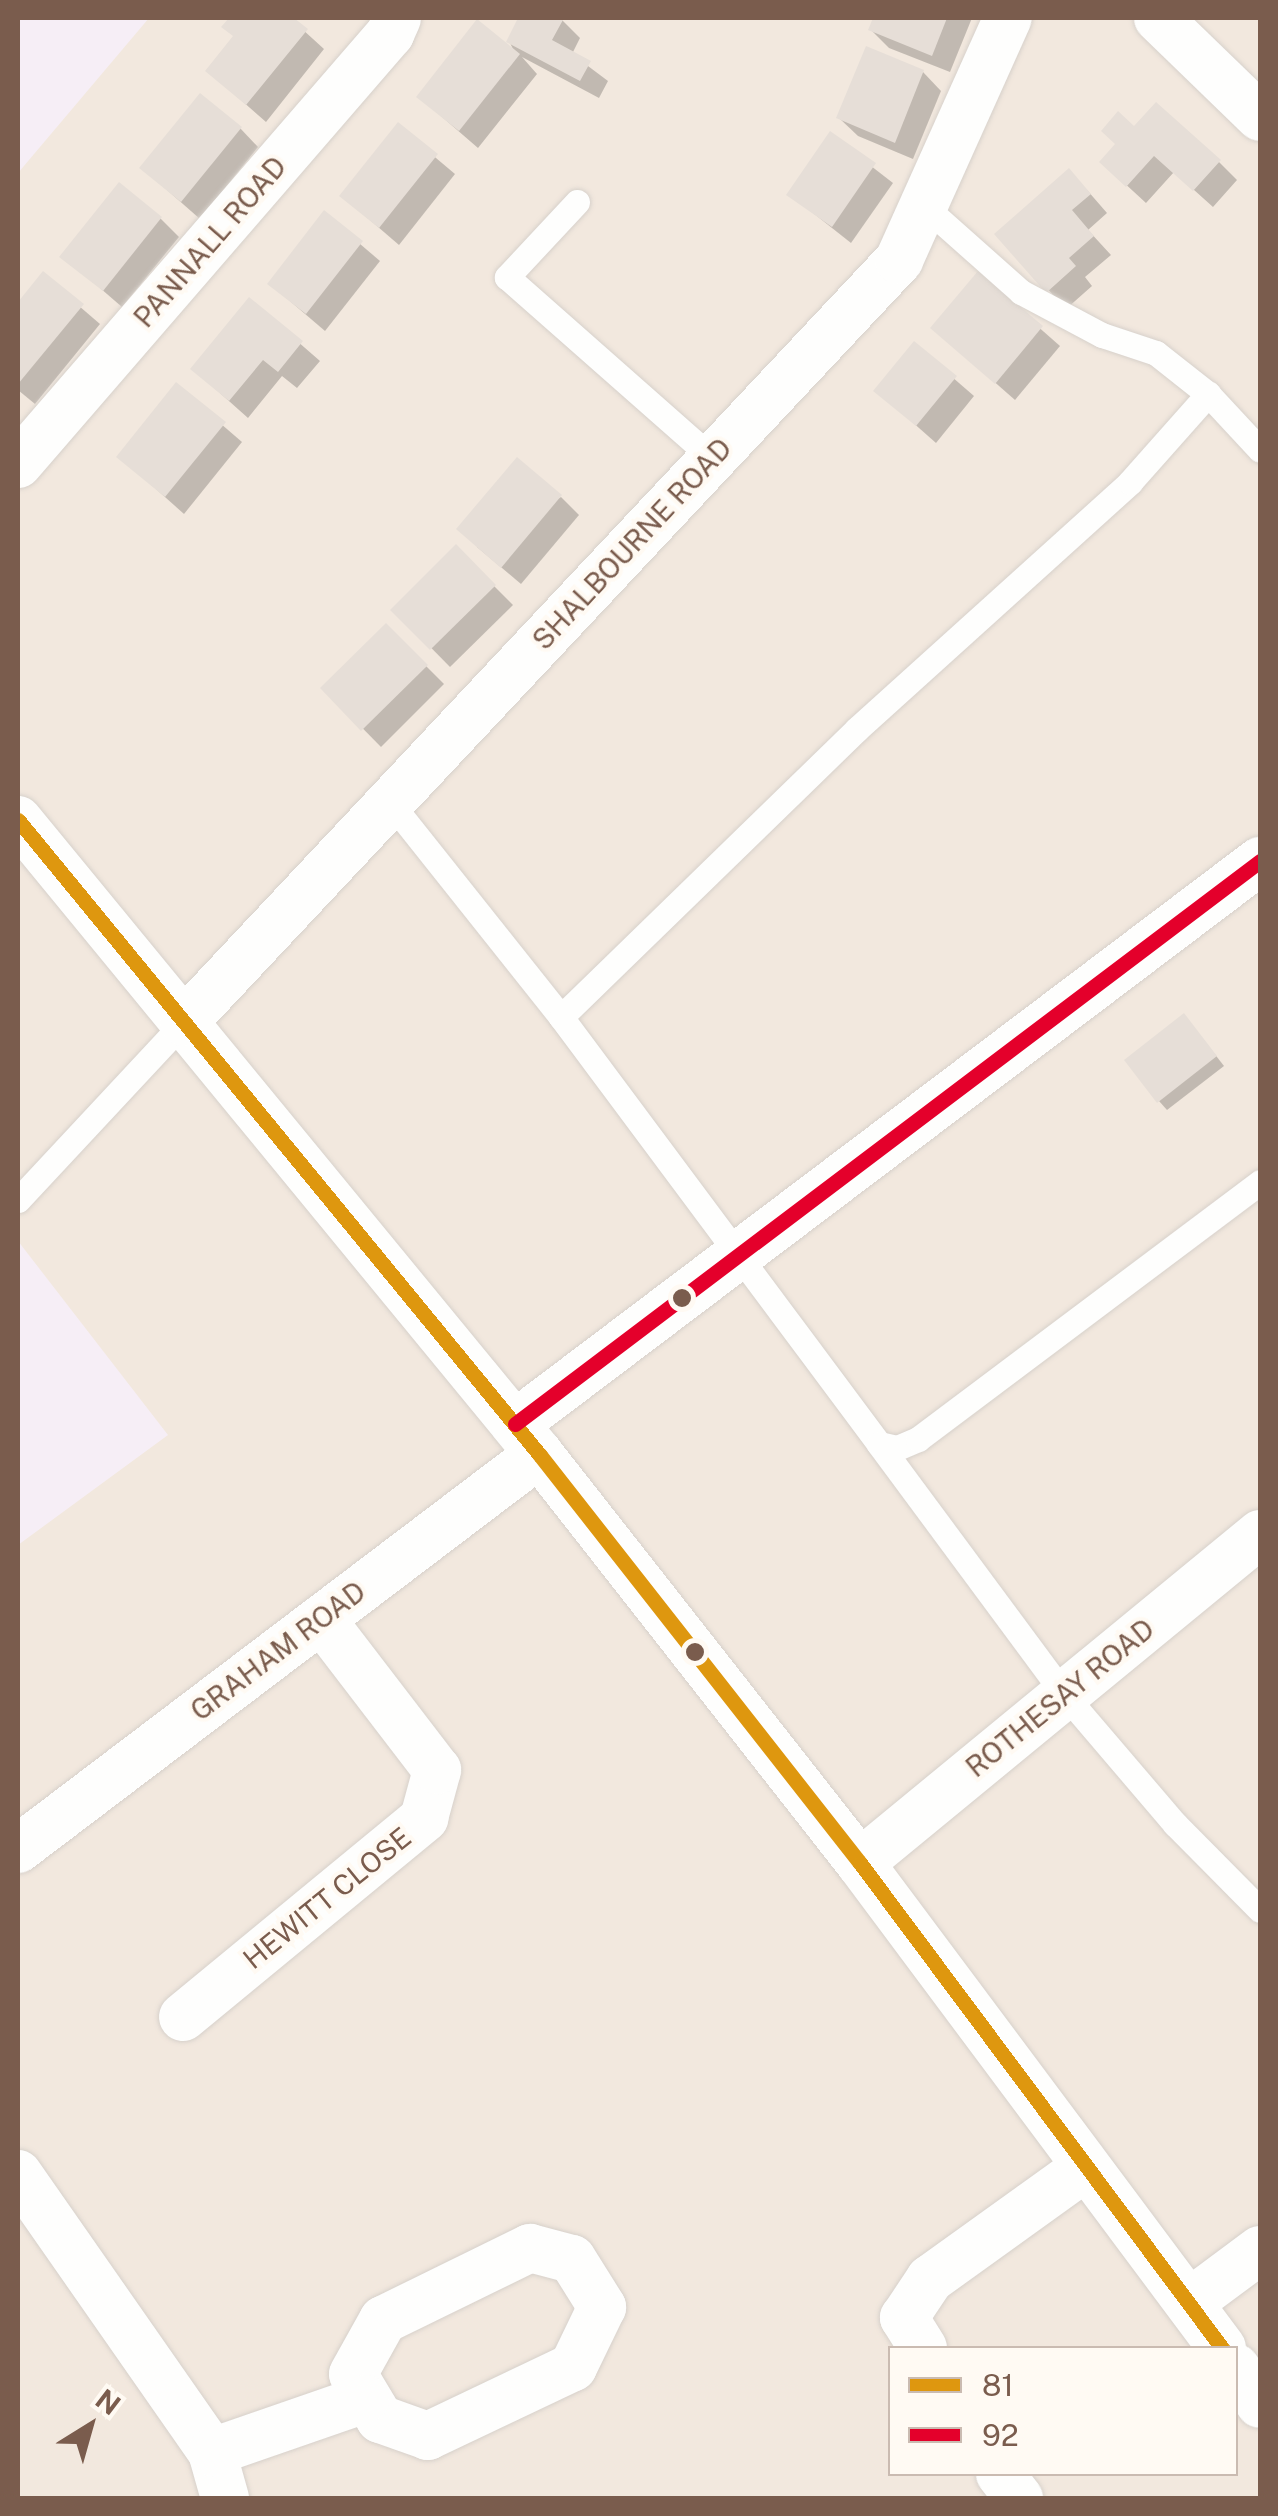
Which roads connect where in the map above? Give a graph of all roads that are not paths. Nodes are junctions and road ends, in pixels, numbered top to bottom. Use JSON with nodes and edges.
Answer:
{"nodes":[{"id":1,"x":398,"y":18,"type":"edge"},
{"id":2,"x":1008,"y":18,"type":"edge"},
{"id":3,"x":1158,"y":18,"type":"edge"},
{"id":4,"x":1260,"y":117,"type":"edge"},
{"id":5,"x":577,"y":202,"type":"dead end"},
{"id":6,"x":923,"y":205,"type":"junction"},
{"id":7,"x":1208,"y":394,"type":"junction"},
{"id":8,"x":1260,"y":450,"type":"edge"},
{"id":9,"x":712,"y":458,"type":"junction"},
{"id":10,"x":18,"y":464,"type":"edge"},
{"id":11,"x":390,"y":802,"type":"junction"},
{"id":12,"x":18,"y":820,"type":"edge"},
{"id":13,"x":1260,"y":860,"type":"edge"},
{"id":14,"x":561,"y":1018,"type":"junction"},
{"id":15,"x":184,"y":1022,"type":"junction"},
{"id":16,"x":1260,"y":1182,"type":"edge"},
{"id":17,"x":18,"y":1200,"type":"edge"},
{"id":18,"x":737,"y":1257,"type":"junction"},
{"id":19,"x":527,"y":1439,"type":"junction"},
{"id":20,"x":879,"y":1444,"type":"junction"},
{"id":21,"x":1260,"y":1534,"type":"edge"},
{"id":22,"x":321,"y":1618,"type":"junction"},
{"id":23,"x":1064,"y":1694,"type":"junction"},
{"id":24,"x":18,"y":1848,"type":"edge"},
{"id":25,"x":860,"y":1863,"type":"junction"},
{"id":26,"x":1260,"y":1910,"type":"edge"},
{"id":27,"x":183,"y":2017,"type":"dead end"},
{"id":28,"x":1086,"y":2167,"type":"junction"},
{"id":29,"x":18,"y":2174,"type":"edge"},
{"id":30,"x":1260,"y":2250,"type":"edge"},
{"id":31,"x":1190,"y":2302,"type":"junction"},
{"id":32,"x":922,"y":2346,"type":"edge"},
{"id":33,"x":1221,"y":2346,"type":"edge"},
{"id":34,"x":1238,"y":2371,"type":"edge"},
{"id":35,"x":365,"y":2399,"type":"junction"},
{"id":36,"x":1260,"y":2404,"type":"edge"},
{"id":37,"x":212,"y":2452,"type":"junction"},
{"id":38,"x":226,"y":2498,"type":"edge"}],
"edges":[{"from":1,"to":10,"type":"street","name":"PANNALL ROAD"},
{"from":2,"to":6,"type":"street","name":"SHALBOURNE ROAD"},
{"from":3,"to":4,"type":"street"},
{"from":5,"to":9,"type":"lane"},
{"from":6,"to":7,"type":"lane"},
{"from":6,"to":9,"type":"street","name":"SHALBOURNE ROAD"},
{"from":7,"to":8,"type":"lane"},
{"from":7,"to":14,"type":"lane"},
{"from":9,"to":11,"type":"street","name":"SHALBOURNE ROAD"},
{"from":11,"to":14,"type":"lane"},
{"from":11,"to":15,"type":"street","name":"SHALBOURNE ROAD"},
{"from":12,"to":15,"type":"street"},
{"from":13,"to":18,"type":"street","name":"GRAHAM ROAD"},
{"from":14,"to":18,"type":"lane"},
{"from":15,"to":17,"type":"lane"},
{"from":15,"to":19,"type":"street"},
{"from":16,"to":20,"type":"lane"},
{"from":18,"to":19,"type":"street","name":"GRAHAM ROAD"},
{"from":18,"to":20,"type":"lane"},
{"from":19,"to":22,"type":"street","name":"GRAHAM ROAD"},
{"from":19,"to":25,"type":"street"},
{"from":20,"to":23,"type":"lane"},
{"from":21,"to":23,"type":"street","name":"ROTHESAY ROAD"},
{"from":22,"to":24,"type":"street","name":"GRAHAM ROAD"},
{"from":22,"to":27,"type":"street","name":"HEWITT CLOSE"},
{"from":23,"to":25,"type":"street","name":"ROTHESAY ROAD"},
{"from":23,"to":26,"type":"lane"},
{"from":25,"to":28,"type":"street"},
{"from":28,"to":31,"type":"street"},
{"from":28,"to":32,"type":"street"},
{"from":29,"to":37,"type":"street"},
{"from":30,"to":31,"type":"street"},
{"from":31,"to":33,"type":"street"},
{"from":34,"to":36,"type":"street"},
{"from":35,"to":35,"type":"street"},
{"from":35,"to":37,"type":"street"},
{"from":37,"to":38,"type":"street"}]}
